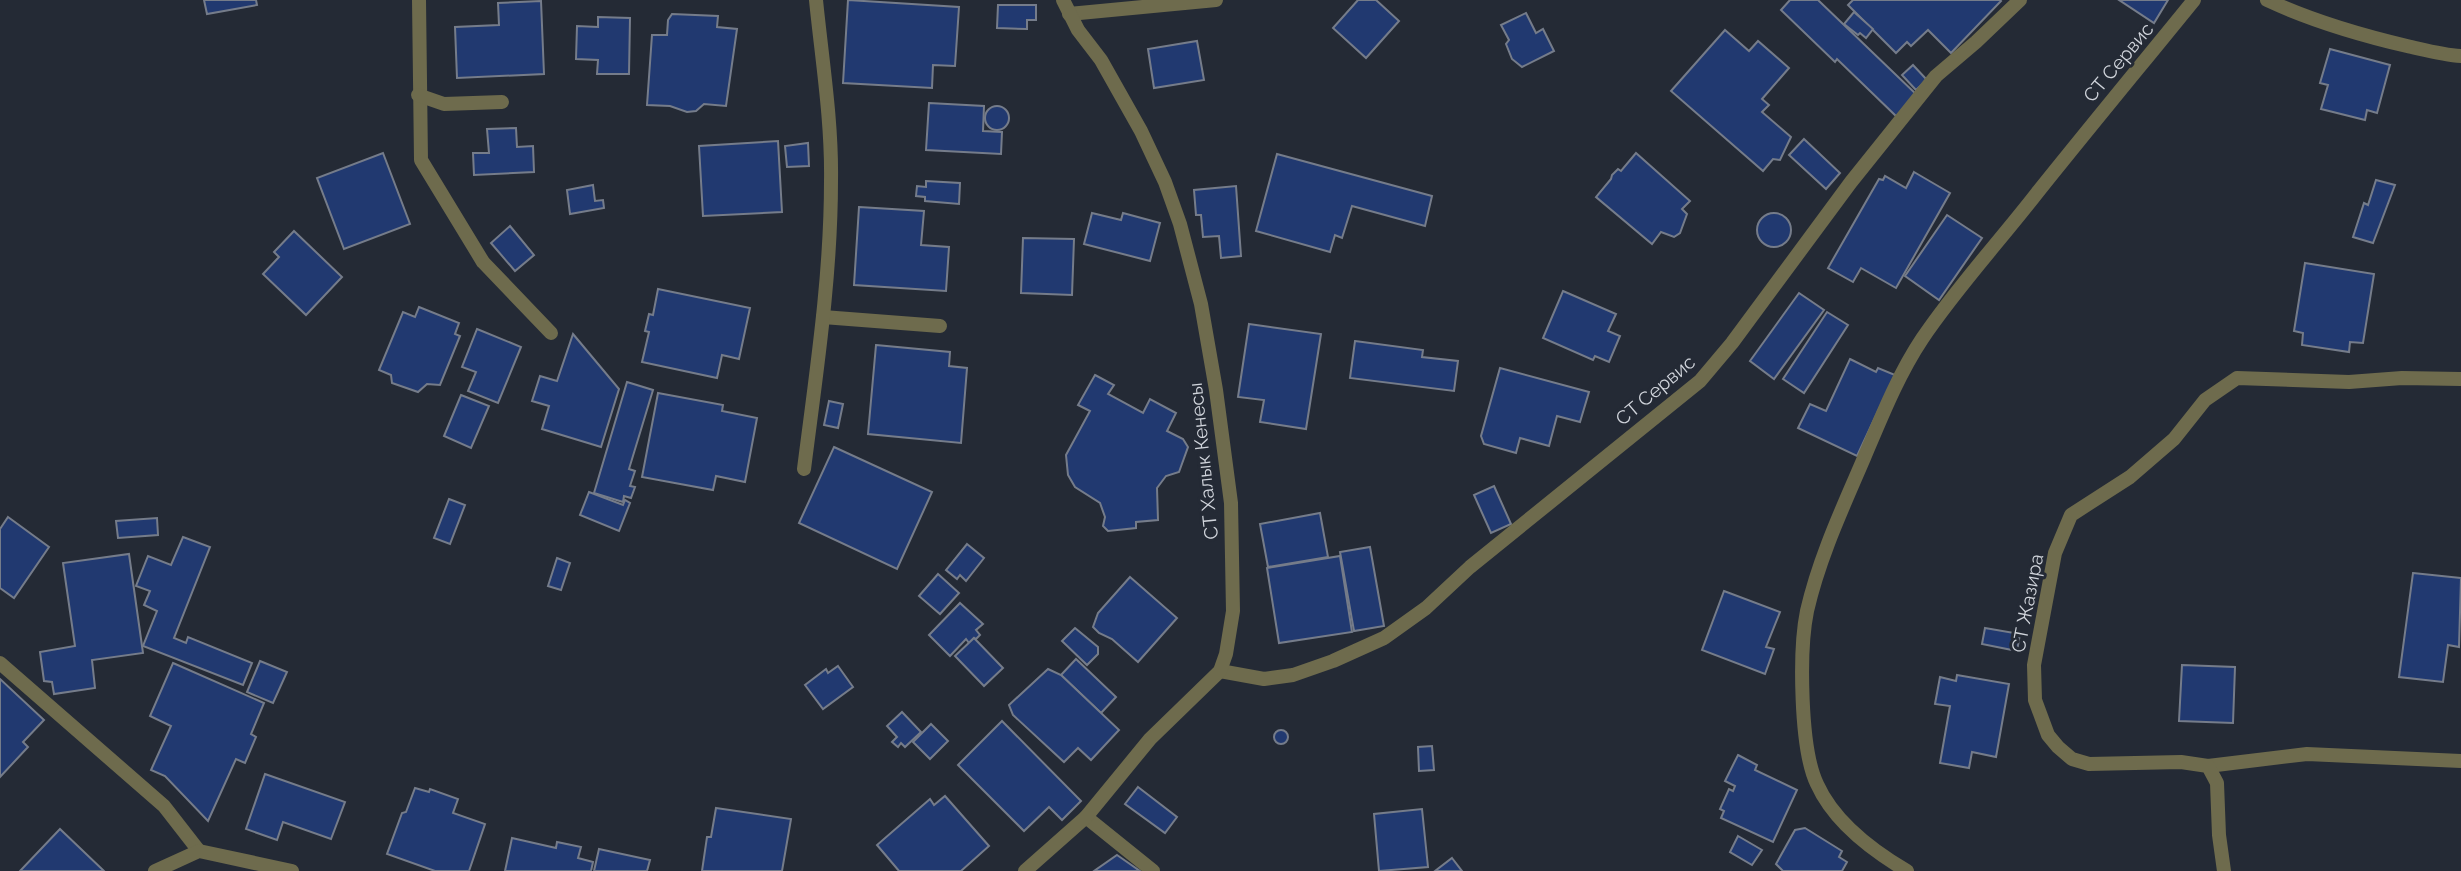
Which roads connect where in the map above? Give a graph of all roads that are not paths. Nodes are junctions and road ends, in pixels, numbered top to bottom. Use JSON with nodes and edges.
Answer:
{"nodes":[{"id":1,"x":419,"y":0,"type":"edge"},
{"id":2,"x":816,"y":0,"type":"edge"},
{"id":3,"x":1063,"y":0,"type":"edge"},
{"id":4,"x":1216,"y":0,"type":"edge"},
{"id":5,"x":2020,"y":0,"type":"edge"},
{"id":6,"x":2194,"y":0,"type":"edge"},
{"id":7,"x":2267,"y":0,"type":"edge"},
{"id":8,"x":1069,"y":14,"type":"junction"},
{"id":9,"x":2461,"y":55,"type":"edge"},
{"id":10,"x":418,"y":94,"type":"junction"},
{"id":11,"x":502,"y":102,"type":"dead end"},
{"id":12,"x":823,"y":317,"type":"junction"},
{"id":13,"x":940,"y":326,"type":"dead end"},
{"id":14,"x":551,"y":333,"type":"dead end"},
{"id":15,"x":2461,"y":379,"type":"edge"},
{"id":16,"x":804,"y":469,"type":"dead end"},
{"id":17,"x":0,"y":663,"type":"edge"},
{"id":18,"x":1220,"y":671,"type":"junction"},
{"id":19,"x":2461,"y":761,"type":"edge"},
{"id":20,"x":2208,"y":766,"type":"junction"},
{"id":21,"x":1086,"y":817,"type":"junction"},
{"id":22,"x":200,"y":851,"type":"junction"},
{"id":23,"x":155,"y":871,"type":"edge"},
{"id":24,"x":292,"y":871,"type":"edge"},
{"id":25,"x":1025,"y":871,"type":"edge"},
{"id":26,"x":1153,"y":871,"type":"edge"},
{"id":27,"x":1908,"y":871,"type":"edge"},
{"id":28,"x":2224,"y":871,"type":"edge"}],
"edges":[{"from":1,"to":10,"type":"street"},
{"from":2,"to":12,"type":"street"},
{"from":3,"to":8,"type":"street","name":"СТ Халык Кенесы"},
{"from":4,"to":8,"type":"street"},
{"from":5,"to":18,"type":"street","name":"СТ Сервис"},
{"from":6,"to":27,"type":"street","name":"СТ Сервис"},
{"from":7,"to":9,"type":"street"},
{"from":8,"to":18,"type":"street","name":"СТ Халык Кенесы"},
{"from":10,"to":11,"type":"street"},
{"from":10,"to":14,"type":"street"},
{"from":12,"to":13,"type":"street"},
{"from":12,"to":16,"type":"street"},
{"from":15,"to":20,"type":"street","name":"СТ Жазира"},
{"from":17,"to":22,"type":"street"},
{"from":18,"to":21,"type":"street"},
{"from":19,"to":20,"type":"street","name":"СТ Жазира"},
{"from":20,"to":28,"type":"street"},
{"from":21,"to":25,"type":"street"},
{"from":21,"to":26,"type":"street"},
{"from":22,"to":23,"type":"street"},
{"from":22,"to":24,"type":"street"}]}
